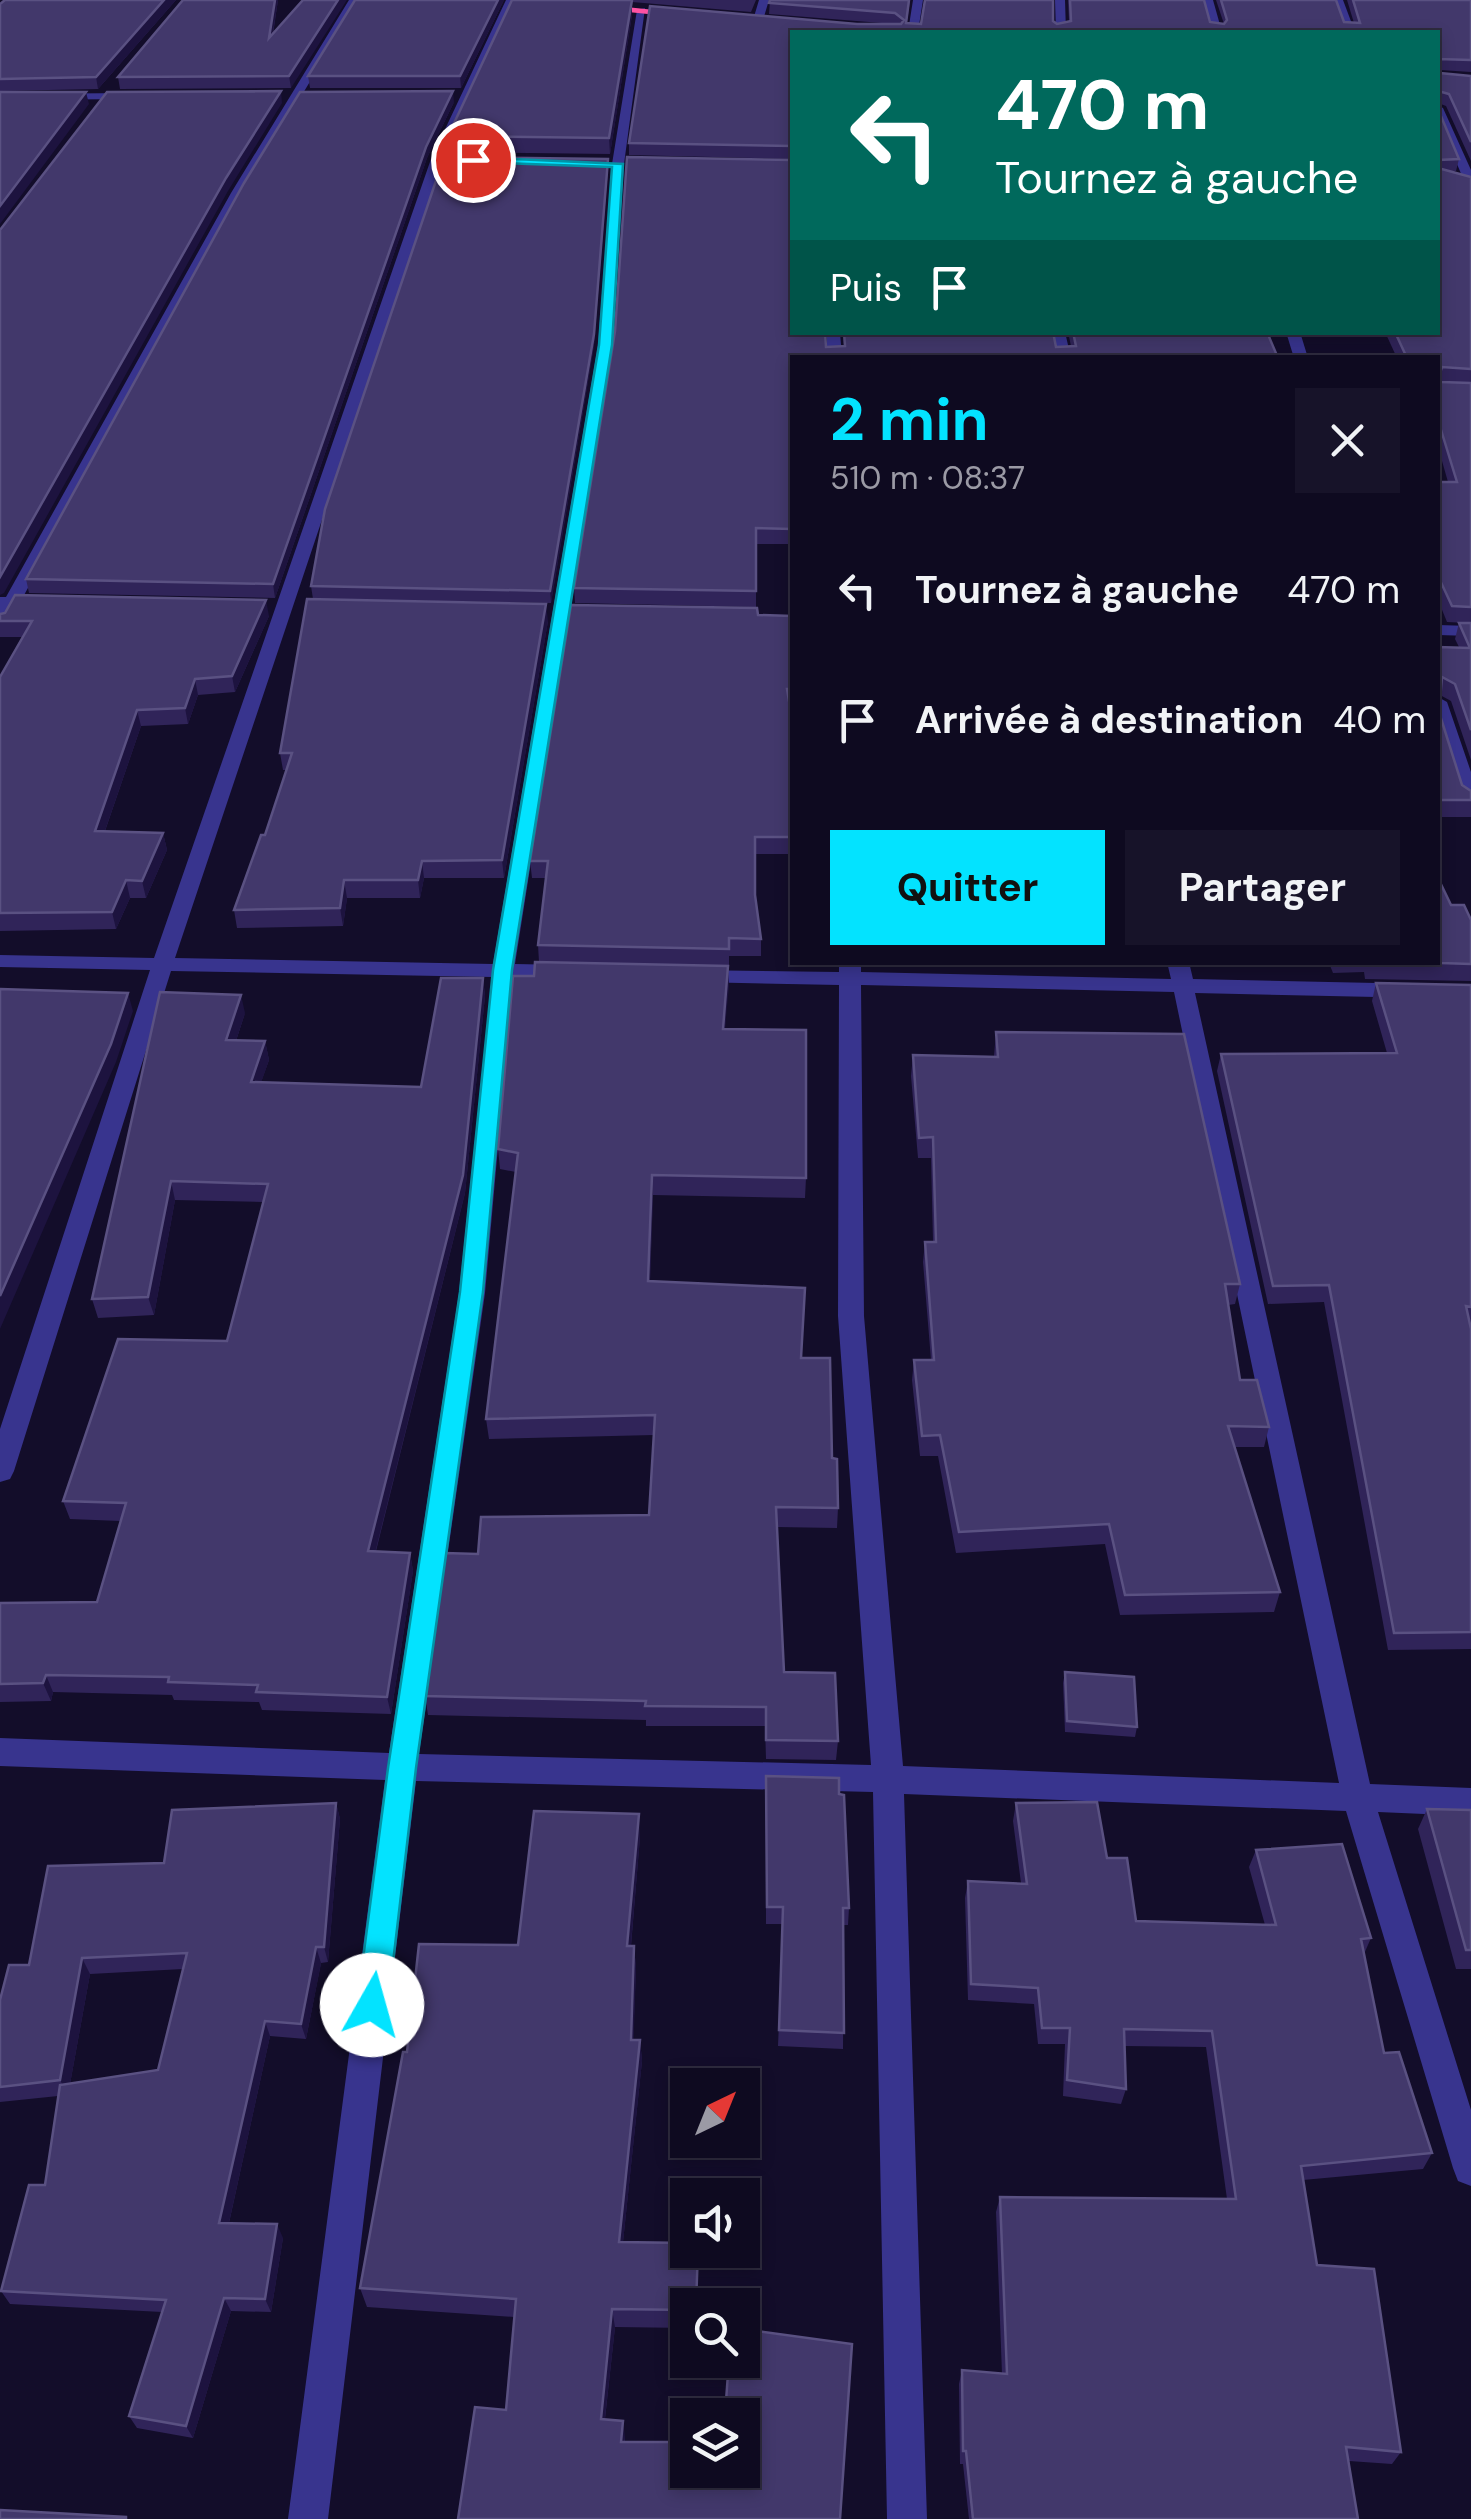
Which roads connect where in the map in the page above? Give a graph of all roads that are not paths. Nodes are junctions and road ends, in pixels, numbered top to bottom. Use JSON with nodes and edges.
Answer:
{"nodes":[{"id":1,"x":354,"y":0,"type":"edge"},
{"id":2,"x":513,"y":0,"type":"edge"},
{"id":3,"x":764,"y":0,"type":"edge"},
{"id":4,"x":918,"y":0,"type":"edge"},
{"id":5,"x":1060,"y":0,"type":"edge"},
{"id":6,"x":1208,"y":0,"type":"edge"},
{"id":7,"x":1338,"y":0,"type":"edge"},
{"id":8,"x":600,"y":3,"type":"edge"},
{"id":9,"x":642,"y":10,"type":"junction"},
{"id":10,"x":700,"y":15,"type":"edge"},
{"id":11,"x":738,"y":18,"type":"edge"},
{"id":12,"x":758,"y":20,"type":"junction"},
{"id":13,"x":773,"y":21,"type":"edge"},
{"id":14,"x":913,"y":30,"type":"edge"},
{"id":15,"x":1061,"y":30,"type":"edge"},
{"id":16,"x":1216,"y":30,"type":"edge"},
{"id":17,"x":1349,"y":30,"type":"edge"},
{"id":18,"x":115,"y":83,"type":"edge"},
{"id":19,"x":279,"y":95,"type":"edge"},
{"id":20,"x":298,"y":95,"type":"junction"},
{"id":21,"x":317,"y":95,"type":"edge"},
{"id":22,"x":445,"y":95,"type":"edge"},
{"id":23,"x":464,"y":95,"type":"junction"},
{"id":24,"x":104,"y":96,"type":"junction"},
{"id":25,"x":143,"y":96,"type":"edge"},
{"id":26,"x":0,"y":97,"type":"edge"},
{"id":27,"x":92,"y":112,"type":"edge"},
{"id":28,"x":1440,"y":112,"type":"edge"},
{"id":29,"x":437,"y":160,"type":"junction"},
{"id":30,"x":455,"y":160,"type":"edge"},
{"id":31,"x":1453,"y":178,"type":"edge"},
{"id":32,"x":1470,"y":180,"type":"edge"},
{"id":33,"x":6,"y":602,"type":"edge"},
{"id":34,"x":71,"y":602,"type":"edge"},
{"id":35,"x":0,"y":623,"type":"edge"},
{"id":36,"x":1440,"y":630,"type":"edge"},
{"id":37,"x":1471,"y":631,"type":"edge"},
{"id":38,"x":1440,"y":708,"type":"edge"},
{"id":39,"x":1471,"y":800,"type":"edge"},
{"id":40,"x":0,"y":961,"type":"edge"},
{"id":41,"x":162,"y":966,"type":"junction"},
{"id":42,"x":502,"y":970,"type":"junction"},
{"id":43,"x":850,"y":970,"type":"edge"},
{"id":44,"x":580,"y":972,"type":"edge"},
{"id":45,"x":676,"y":974,"type":"edge"},
{"id":46,"x":1180,"y":974,"type":"edge"},
{"id":47,"x":1471,"y":992,"type":"edge"},
{"id":48,"x":0,"y":1470,"type":"edge"},
{"id":49,"x":0,"y":1752,"type":"edge"},
{"id":50,"x":402,"y":1768,"type":"junction"},
{"id":51,"x":888,"y":1779,"type":"junction"},
{"id":52,"x":1358,"y":1798,"type":"junction"},
{"id":53,"x":1471,"y":1802,"type":"edge"},
{"id":54,"x":1471,"y":2168,"type":"edge"},
{"id":55,"x":308,"y":2519,"type":"edge"},
{"id":56,"x":907,"y":2519,"type":"edge"}],
"edges":[{"from":1,"to":20,"type":"street"},
{"from":2,"to":8,"type":"highway"},
{"from":2,"to":23,"type":"street"},
{"from":3,"to":12,"type":"street"},
{"from":4,"to":14,"type":"street"},
{"from":5,"to":15,"type":"street"},
{"from":6,"to":16,"type":"street"},
{"from":7,"to":17,"type":"street"},
{"from":8,"to":9,"type":"highway"},
{"from":9,"to":10,"type":"highway"},
{"from":9,"to":42,"type":"street"},
{"from":11,"to":12,"type":"highway"},
{"from":12,"to":13,"type":"highway"},
{"from":18,"to":24,"type":"street"},
{"from":19,"to":20,"type":"street"},
{"from":20,"to":21,"type":"street"},
{"from":20,"to":33,"type":"street"},
{"from":22,"to":23,"type":"street"},
{"from":23,"to":29,"type":"street"},
{"from":24,"to":25,"type":"street"},
{"from":24,"to":26,"type":"street"},
{"from":24,"to":27,"type":"street"},
{"from":28,"to":32,"type":"street"},
{"from":29,"to":30,"type":"street"},
{"from":29,"to":41,"type":"street"},
{"from":31,"to":32,"type":"street"},
{"from":33,"to":34,"type":"street"},
{"from":33,"to":35,"type":"street"},
{"from":36,"to":37,"type":"street"},
{"from":38,"to":39,"type":"street"},
{"from":40,"to":41,"type":"street"},
{"from":41,"to":42,"type":"street"},
{"from":41,"to":48,"type":"street"},
{"from":42,"to":44,"type":"street"},
{"from":42,"to":50,"type":"street"},
{"from":43,"to":45,"type":"street"},
{"from":43,"to":46,"type":"street"},
{"from":43,"to":51,"type":"street"},
{"from":46,"to":47,"type":"street"},
{"from":46,"to":52,"type":"street"},
{"from":49,"to":50,"type":"street"},
{"from":50,"to":51,"type":"street"},
{"from":50,"to":55,"type":"street"},
{"from":51,"to":52,"type":"street"},
{"from":51,"to":56,"type":"street"},
{"from":52,"to":53,"type":"street"},
{"from":52,"to":54,"type":"street"}]}
